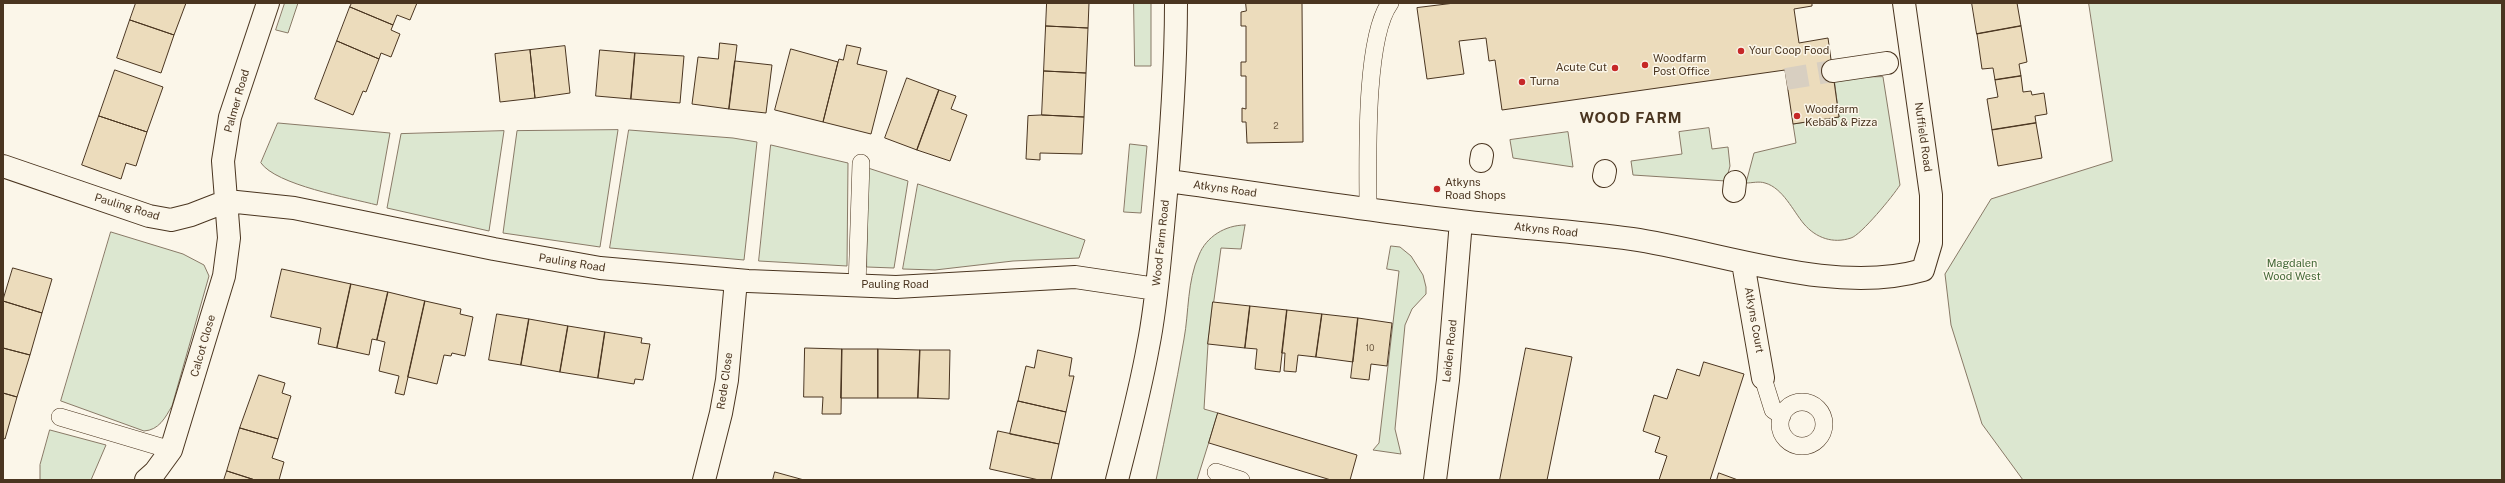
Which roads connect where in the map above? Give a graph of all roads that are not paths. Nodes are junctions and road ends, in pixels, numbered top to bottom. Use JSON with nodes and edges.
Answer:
{"nodes":[{"id":1,"x":268,"y":3,"type":"edge"},
{"id":2,"x":1176,"y":3,"type":"edge"},
{"id":3,"x":1390,"y":3,"type":"edge"},
{"id":4,"x":1904,"y":3,"type":"edge"},
{"id":5,"x":1887,"y":63,"type":"dead end"},
{"id":6,"x":1833,"y":71,"type":"tunnel mouth"},
{"id":7,"x":861,"y":163,"type":"dead end"},
{"id":8,"x":3,"y":166,"type":"edge"},
{"id":9,"x":1168,"y":181,"type":"junction"},
{"id":10,"x":227,"y":201,"type":"junction"},
{"id":11,"x":1368,"y":209,"type":"junction"},
{"id":12,"x":1461,"y":221,"type":"junction"},
{"id":13,"x":1743,"y":263,"type":"junction"},
{"id":14,"x":1923,"y":270,"type":"joint"},
{"id":15,"x":736,"y":280,"type":"junction"},
{"id":16,"x":857,"y":286,"type":"junction"},
{"id":17,"x":1156,"y":290,"type":"junction"},
{"id":18,"x":1764,"y":378,"type":"joint"},
{"id":19,"x":1782,"y":416,"type":"dead end"},
{"id":20,"x":60,"y":417,"type":"dead end"},
{"id":21,"x":171,"y":450,"type":"junction"},
{"id":22,"x":1216,"y":472,"type":"dead end"},
{"id":23,"x":146,"y":480,"type":"edge"},
{"id":24,"x":704,"y":480,"type":"edge"},
{"id":25,"x":1117,"y":480,"type":"edge"},
{"id":26,"x":1241,"y":480,"type":"edge"},
{"id":27,"x":1435,"y":480,"type":"edge"}],
"edges":[{"from":1,"to":10,"type":"street","name":"Palmer Road"},
{"from":2,"to":9,"type":"street","name":"Wood Farm Road"},
{"from":3,"to":11,"type":"lane"},
{"from":4,"to":14,"type":"street","name":"Nuffield Road"},
{"from":5,"to":6,"type":"street"},
{"from":7,"to":16,"type":"lane"},
{"from":8,"to":10,"type":"street","name":"Pauling Road"},
{"from":9,"to":11,"type":"street","name":"Atkyns Road"},
{"from":9,"to":17,"type":"street","name":"Wood Farm Road"},
{"from":10,"to":15,"type":"street","name":"Pauling Road"},
{"from":10,"to":21,"type":"street","name":"Calcot Close"},
{"from":11,"to":12,"type":"street","name":"Atkyns Road"},
{"from":12,"to":13,"type":"street","name":"Atkyns Road"},
{"from":12,"to":27,"type":"street","name":"Leiden Road"},
{"from":13,"to":14,"type":"street","name":"Atkyns Road"},
{"from":13,"to":18,"type":"street","name":"Atkyns Court"},
{"from":15,"to":16,"type":"street","name":"Pauling Road"},
{"from":15,"to":24,"type":"street","name":"Rede Close"},
{"from":16,"to":17,"type":"street","name":"Pauling Road"},
{"from":17,"to":25,"type":"street","name":"Wood Farm Road"},
{"from":18,"to":19,"type":"lane"},
{"from":20,"to":21,"type":"lane"},
{"from":21,"to":23,"type":"street","name":"Calcot Close"},
{"from":22,"to":26,"type":"lane"}]}
